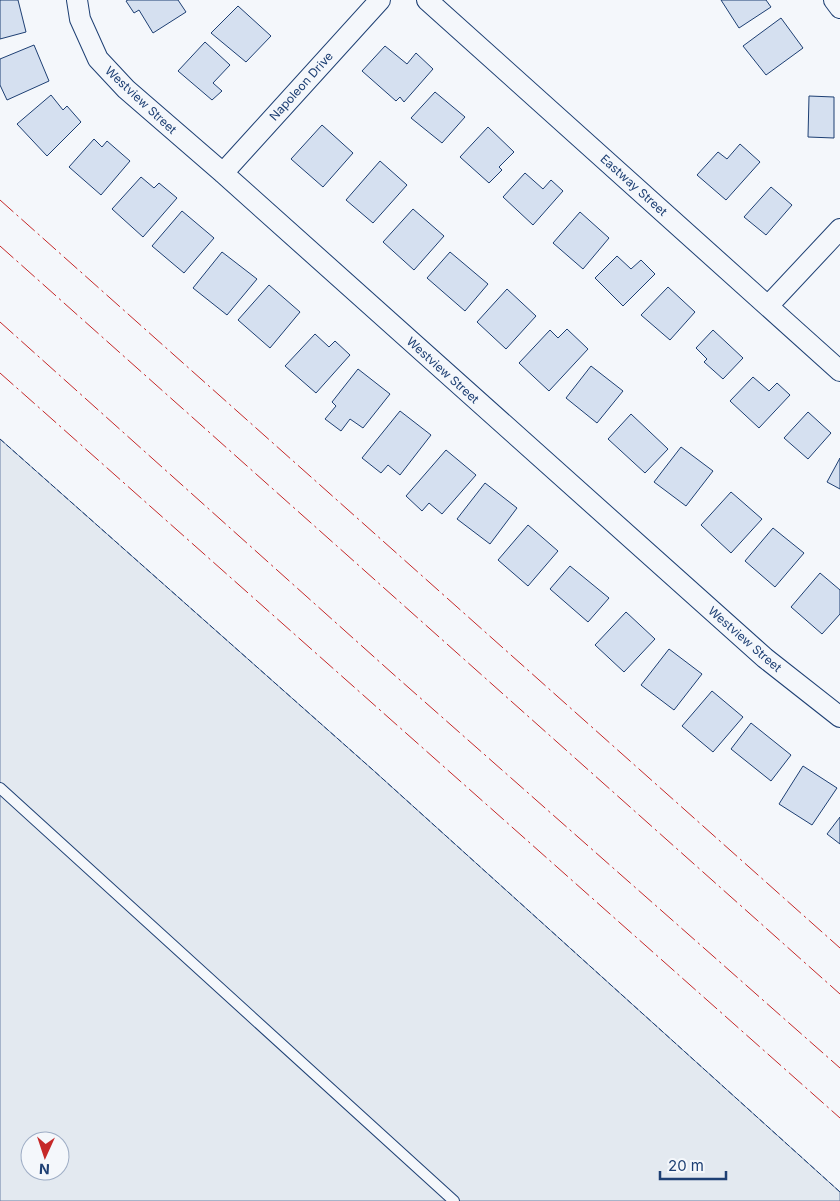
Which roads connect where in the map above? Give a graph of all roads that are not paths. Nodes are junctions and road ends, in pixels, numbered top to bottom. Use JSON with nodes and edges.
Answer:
{"nodes":[{"id":1,"x":77,"y":0,"type":"edge"},
{"id":2,"x":380,"y":0,"type":"edge"},
{"id":3,"x":427,"y":0,"type":"edge"},
{"id":4,"x":834,"y":0,"type":"edge"},
{"id":5,"x":840,"y":8,"type":"edge"},
{"id":6,"x":223,"y":173,"type":"junction"},
{"id":7,"x":840,"y":229,"type":"edge"},
{"id":8,"x":768,"y":306,"type":"junction"},
{"id":9,"x":840,"y":371,"type":"edge"},
{"id":10,"x":840,"y":717,"type":"edge"},
{"id":11,"x":0,"y":788,"type":"edge"},
{"id":12,"x":454,"y":1201,"type":"edge"}],
"edges":[{"from":1,"to":6,"type":"street","name":"Westview Street"},
{"from":2,"to":6,"type":"street","name":"Napoleon Drive"},
{"from":3,"to":8,"type":"street","name":"Eastway Street"},
{"from":4,"to":5,"type":"street"},
{"from":6,"to":10,"type":"street","name":"Westview Street"},
{"from":7,"to":8,"type":"street"},
{"from":8,"to":9,"type":"street","name":"Eastway Street"},
{"from":11,"to":12,"type":"lane"}]}
